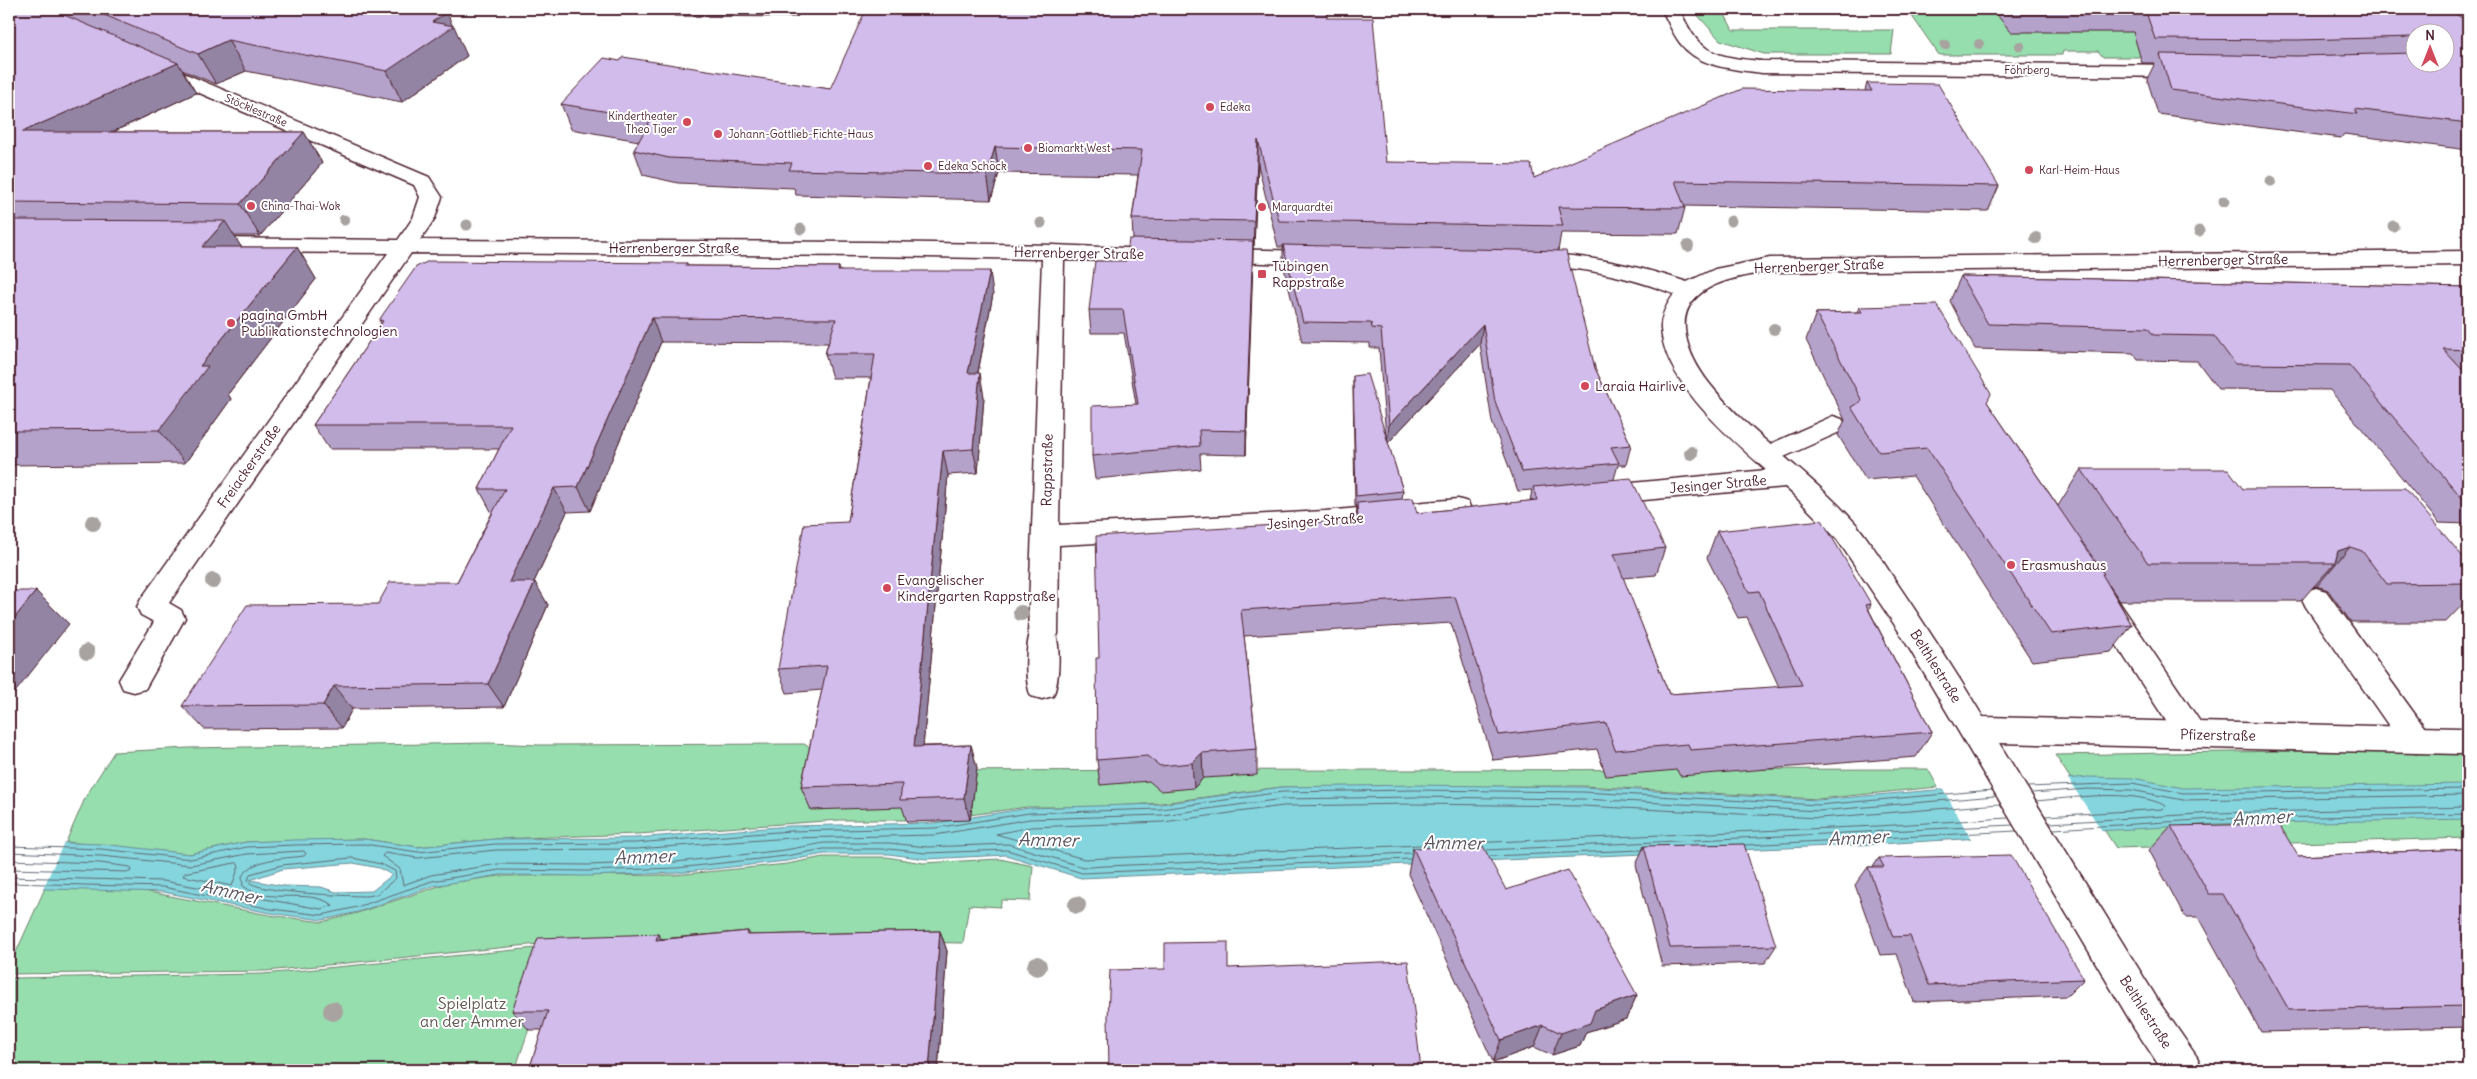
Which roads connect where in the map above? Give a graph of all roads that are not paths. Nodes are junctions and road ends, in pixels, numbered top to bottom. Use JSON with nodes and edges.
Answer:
{"nodes":[{"id":1,"x":1670,"y":9,"type":"edge"},
{"id":2,"x":139,"y":60,"type":"edge"},
{"id":3,"x":2204,"y":71,"type":"edge"},
{"id":4,"x":185,"y":245,"type":"edge"},
{"id":5,"x":402,"y":247,"type":"junction"},
{"id":6,"x":1053,"y":252,"type":"junction"},
{"id":7,"x":1338,"y":258,"type":"edge"},
{"id":8,"x":2468,"y":258,"type":"edge"},
{"id":9,"x":1511,"y":260,"type":"edge"},
{"id":10,"x":1689,"y":291,"type":"junction"},
{"id":11,"x":1833,"y":425,"type":"dead end"},
{"id":12,"x":1768,"y":456,"type":"junction"},
{"id":13,"x":1793,"y":477,"type":"junction"},
{"id":14,"x":1579,"y":497,"type":"edge"},
{"id":15,"x":1482,"y":506,"type":"edge"},
{"id":16,"x":1046,"y":536,"type":"junction"},
{"id":17,"x":2092,"y":586,"type":"edge"},
{"id":18,"x":2316,"y":599,"type":"edge"},
{"id":19,"x":134,"y":680,"type":"dead end"},
{"id":20,"x":1042,"y":687,"type":"dead end"},
{"id":21,"x":1975,"y":730,"type":"junction"},
{"id":22,"x":2192,"y":735,"type":"junction"},
{"id":23,"x":2416,"y":740,"type":"junction"},
{"id":24,"x":2460,"y":741,"type":"dead end"},
{"id":25,"x":2184,"y":1070,"type":"edge"}],
"edges":[{"from":1,"to":3,"type":"street","name":"Föhrberg"},
{"from":2,"to":5,"type":"street","name":"Stöcklestraße"},
{"from":4,"to":5,"type":"street","name":"Herrenberger Straße"},
{"from":5,"to":6,"type":"street","name":"Herrenberger Straße"},
{"from":5,"to":19,"type":"street","name":"Freiackerstraße"},
{"from":6,"to":7,"type":"street","name":"Herrenberger Straße"},
{"from":6,"to":16,"type":"street","name":"Rappstraße"},
{"from":8,"to":10,"type":"street","name":"Herrenberger Straße"},
{"from":9,"to":10,"type":"street"},
{"from":10,"to":12,"type":"street","name":"Belthlestraße"},
{"from":11,"to":12,"type":"street"},
{"from":12,"to":13,"type":"street","name":"Belthlestraße"},
{"from":13,"to":14,"type":"street","name":"Jesinger Straße"},
{"from":13,"to":21,"type":"street","name":"Belthlestraße"},
{"from":15,"to":16,"type":"street","name":"Jesinger Straße"},
{"from":16,"to":20,"type":"street","name":"Rappstraße"},
{"from":17,"to":22,"type":"street"},
{"from":18,"to":23,"type":"street"},
{"from":21,"to":22,"type":"street","name":"Pfizerstraße"},
{"from":21,"to":25,"type":"street","name":"Belthlestraße"},
{"from":22,"to":23,"type":"street","name":"Pfizerstraße"},
{"from":23,"to":24,"type":"street","name":"Pfizerstraße"}]}
